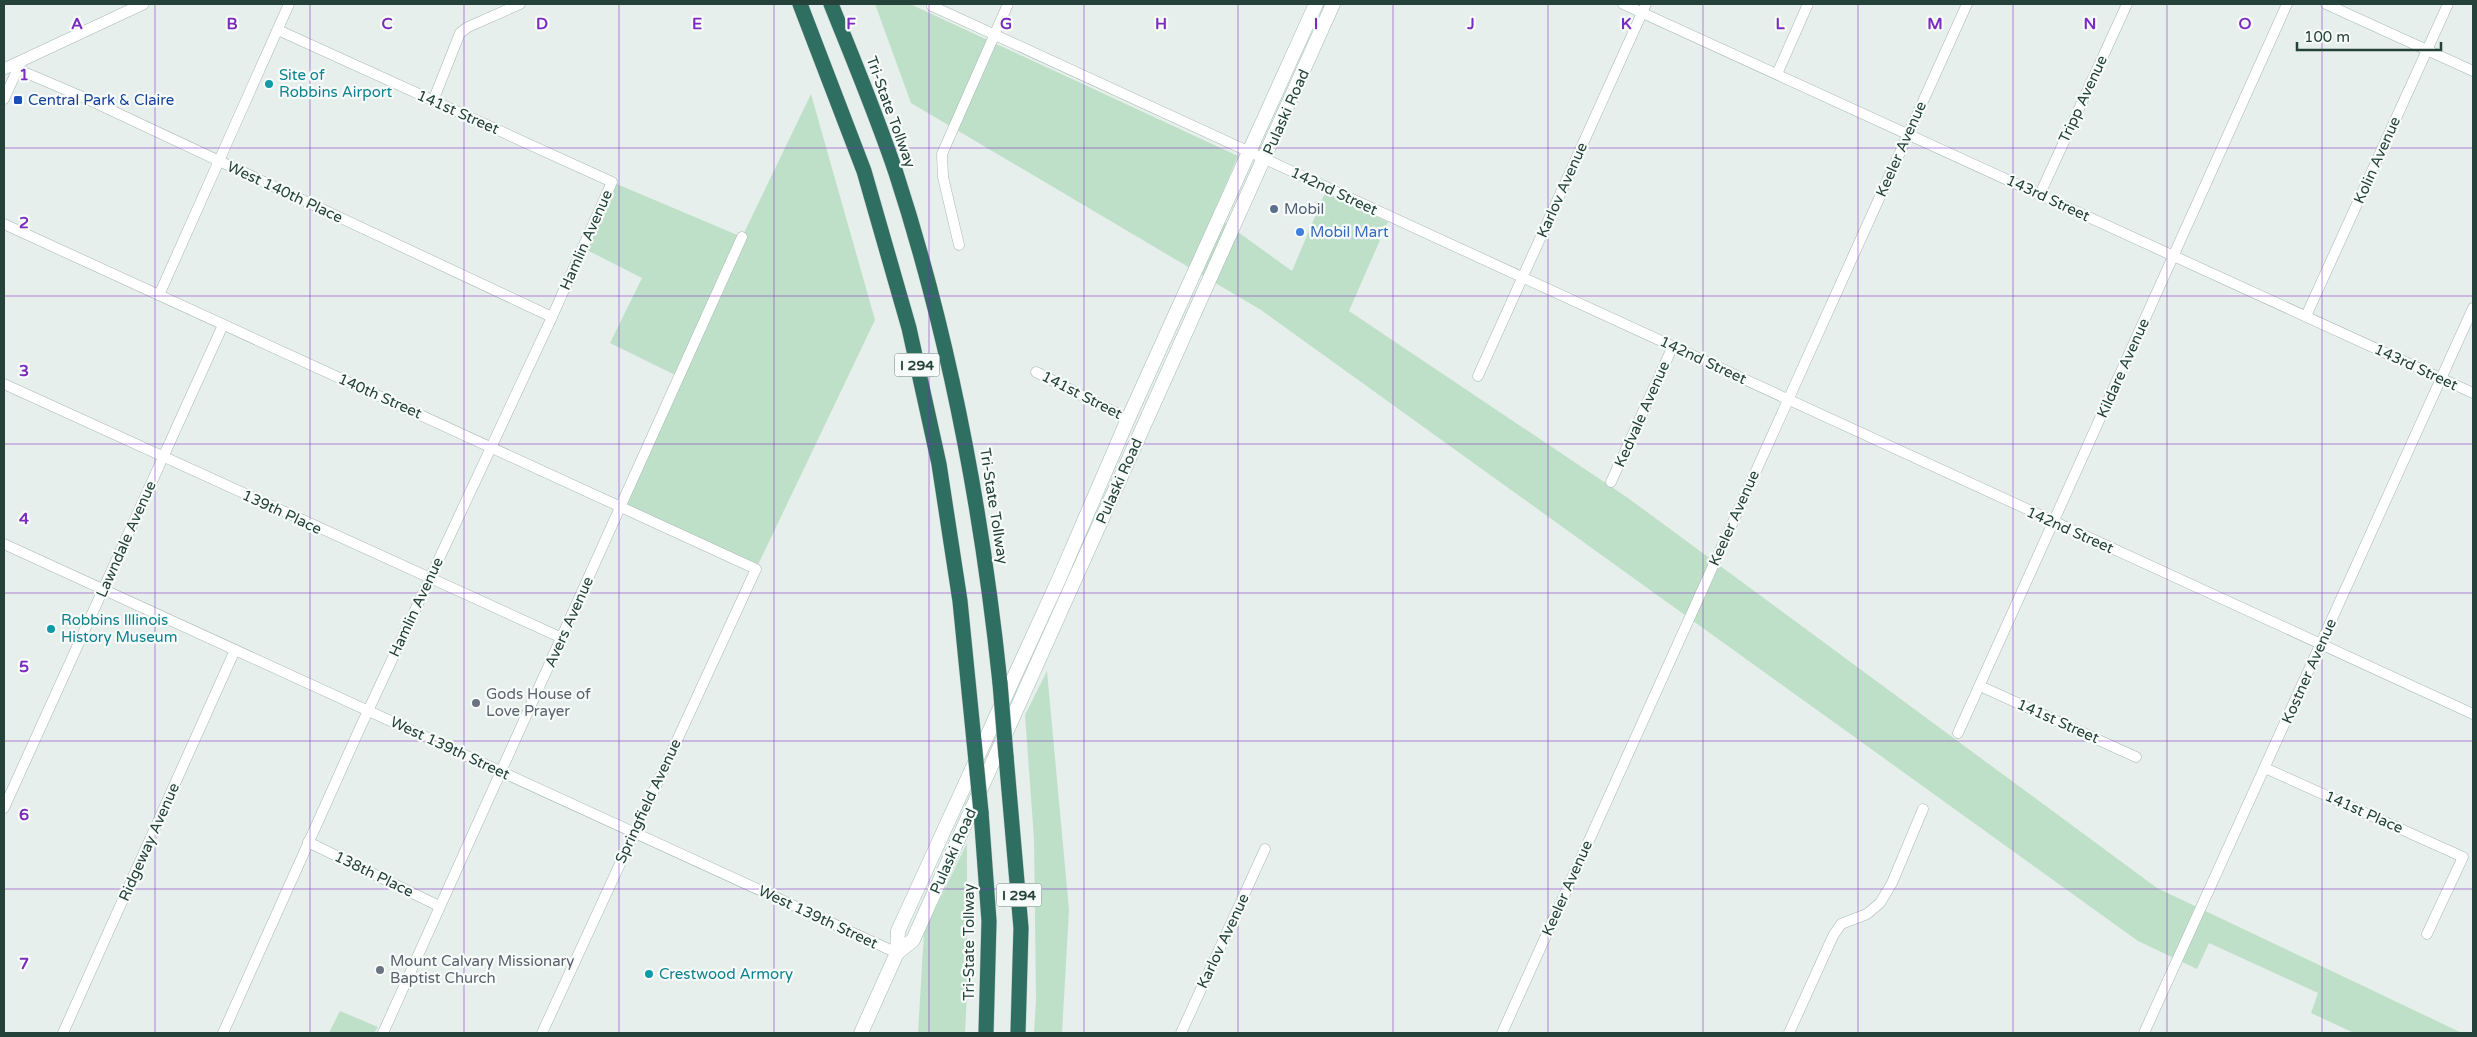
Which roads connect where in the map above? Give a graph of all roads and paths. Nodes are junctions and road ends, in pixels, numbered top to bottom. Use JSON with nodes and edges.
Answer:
{"nodes":[{"id":1,"x":143,"y":4,"type":"edge"},
{"id":2,"x":290,"y":4,"type":"edge"},
{"id":3,"x":520,"y":4,"type":"edge"},
{"id":4,"x":800,"y":4,"type":"edge"},
{"id":5,"x":831,"y":4,"type":"edge"},
{"id":6,"x":1008,"y":4,"type":"edge"},
{"id":7,"x":1316,"y":4,"type":"edge"},
{"id":8,"x":1334,"y":4,"type":"edge"},
{"id":9,"x":1623,"y":4,"type":"edge"},
{"id":10,"x":1808,"y":4,"type":"edge"},
{"id":11,"x":1967,"y":4,"type":"edge"},
{"id":12,"x":2127,"y":4,"type":"edge"},
{"id":13,"x":2288,"y":4,"type":"edge"},
{"id":14,"x":2326,"y":4,"type":"edge"},
{"id":15,"x":2448,"y":4,"type":"edge"},
{"id":16,"x":932,"y":6,"type":"dead end"},
{"id":17,"x":1644,"y":8,"type":"edge"},
{"id":18,"x":278,"y":30,"type":"junction"},
{"id":19,"x":994,"y":35,"type":"junction"},
{"id":20,"x":2427,"y":50,"type":"junction"},
{"id":21,"x":20,"y":65,"type":"junction"},
{"id":22,"x":4,"y":69,"type":"edge"},
{"id":23,"x":2473,"y":71,"type":"edge"},
{"id":24,"x":1777,"y":74,"type":"junction"},
{"id":25,"x":4,"y":99,"type":"edge"},
{"id":26,"x":433,"y":101,"type":"junction"},
{"id":27,"x":1908,"y":134,"type":"junction"},
{"id":28,"x":1250,"y":152,"type":"junction"},
{"id":29,"x":1265,"y":159,"type":"junction"},
{"id":30,"x":219,"y":161,"type":"junction"},
{"id":31,"x":612,"y":182,"type":"joint"},
{"id":32,"x":2040,"y":194,"type":"junction"},
{"id":33,"x":4,"y":224,"type":"edge"},
{"id":34,"x":742,"y":237,"type":"dead end"},
{"id":35,"x":959,"y":245,"type":"dead end"},
{"id":36,"x":2174,"y":256,"type":"junction"},
{"id":37,"x":1523,"y":278,"type":"junction"},
{"id":38,"x":159,"y":295,"type":"junction"},
{"id":39,"x":2473,"y":308,"type":"edge"},
{"id":40,"x":2306,"y":316,"type":"junction"},
{"id":41,"x":552,"y":317,"type":"junction"},
{"id":42,"x":223,"y":325,"type":"junction"},
{"id":43,"x":1673,"y":346,"type":"junction"},
{"id":44,"x":1036,"y":372,"type":"dead end"},
{"id":45,"x":1478,"y":376,"type":"dead end"},
{"id":46,"x":2442,"y":378,"type":"junction"},
{"id":47,"x":4,"y":384,"type":"edge"},
{"id":48,"x":2473,"y":393,"type":"edge"},
{"id":49,"x":1787,"y":400,"type":"junction"},
{"id":50,"x":1128,"y":419,"type":"junction"},
{"id":51,"x":491,"y":447,"type":"junction"},
{"id":52,"x":163,"y":457,"type":"junction"},
{"id":53,"x":1611,"y":482,"type":"dead end"},
{"id":54,"x":620,"y":507,"type":"junction"},
{"id":55,"x":2054,"y":522,"type":"junction"},
{"id":56,"x":4,"y":544,"type":"edge"},
{"id":57,"x":756,"y":569,"type":"joint"},
{"id":58,"x":430,"y":579,"type":"junction"},
{"id":59,"x":103,"y":590,"type":"junction"},
{"id":60,"x":562,"y":638,"type":"junction"},
{"id":61,"x":2321,"y":643,"type":"junction"},
{"id":62,"x":235,"y":650,"type":"junction"},
{"id":63,"x":1980,"y":686,"type":"junction"},
{"id":64,"x":368,"y":711,"type":"junction"},
{"id":65,"x":2473,"y":714,"type":"edge"},
{"id":66,"x":1958,"y":733,"type":"dead end"},
{"id":67,"x":2136,"y":757,"type":"dead end"},
{"id":68,"x":2265,"y":768,"type":"junction"},
{"id":69,"x":501,"y":772,"type":"junction"},
{"id":70,"x":4,"y":808,"type":"edge"},
{"id":71,"x":1923,"y":809,"type":"dead end"},
{"id":72,"x":634,"y":832,"type":"junction"},
{"id":73,"x":308,"y":842,"type":"junction"},
{"id":74,"x":1265,"y":849,"type":"dead end"},
{"id":75,"x":439,"y":906,"type":"junction"},
{"id":76,"x":2427,"y":934,"type":"dead end"},
{"id":77,"x":897,"y":953,"type":"junction"},
{"id":78,"x":63,"y":1033,"type":"edge"},
{"id":79,"x":223,"y":1033,"type":"edge"},
{"id":80,"x":383,"y":1033,"type":"edge"},
{"id":81,"x":542,"y":1033,"type":"edge"},
{"id":82,"x":861,"y":1033,"type":"edge"},
{"id":83,"x":986,"y":1033,"type":"edge"},
{"id":84,"x":1018,"y":1033,"type":"edge"},
{"id":85,"x":1181,"y":1033,"type":"edge"},
{"id":86,"x":1502,"y":1033,"type":"edge"},
{"id":87,"x":1789,"y":1033,"type":"edge"},
{"id":88,"x":2144,"y":1033,"type":"edge"}],
"edges":[{"from":1,"to":21,"type":"street"},
{"from":2,"to":18,"type":"street"},
{"from":3,"to":26,"type":"street"},
{"from":4,"to":83,"type":"highway","name":"Tri-State Tollway","number":"I 294","bridge":true},
{"from":5,"to":84,"type":"highway","name":"Tri-State Tollway","number":"I 294","bridge":true},
{"from":6,"to":19,"type":"street"},
{"from":7,"to":28,"type":"main road","name":"Pulaski Road"},
{"from":8,"to":29,"type":"main road","name":"Pulaski Road"},
{"from":9,"to":17,"type":"street","name":"143rd Street"},
{"from":10,"to":24,"type":"street"},
{"from":11,"to":27,"type":"street","name":"Keeler Avenue"},
{"from":12,"to":32,"type":"street","name":"Tripp Avenue"},
{"from":13,"to":36,"type":"street","name":"Kildare Avenue"},
{"from":14,"to":20,"type":"street"},
{"from":15,"to":20,"type":"street","name":"Kolin Avenue"},
{"from":16,"to":19,"type":"street","name":"142nd Street"},
{"from":17,"to":24,"type":"street","name":"143rd Street"},
{"from":17,"to":37,"type":"street","name":"Karlov Avenue"},
{"from":18,"to":26,"type":"street","name":"141st Street"},
{"from":18,"to":30,"type":"street"},
{"from":19,"to":28,"type":"street","name":"142nd Street"},
{"from":19,"to":35,"type":"street"},
{"from":20,"to":23,"type":"street"},
{"from":20,"to":40,"type":"street","name":"Kolin Avenue"},
{"from":21,"to":22,"type":"street"},
{"from":21,"to":25,"type":"street"},
{"from":21,"to":30,"type":"street","name":"West 140th Place"},
{"from":24,"to":27,"type":"street","name":"143rd Street"},
{"from":26,"to":31,"type":"street","name":"141st Street"},
{"from":27,"to":32,"type":"street","name":"143rd Street"},
{"from":27,"to":49,"type":"street","name":"Keeler Avenue"},
{"from":28,"to":29,"type":"street","name":"142nd Street"},
{"from":28,"to":50,"type":"main road","name":"Pulaski Road"},
{"from":29,"to":37,"type":"street","name":"142nd Street"},
{"from":29,"to":77,"type":"main road","name":"Pulaski Road"},
{"from":30,"to":38,"type":"street"},
{"from":30,"to":41,"type":"street","name":"West 140th Place"},
{"from":31,"to":41,"type":"street","name":"Hamlin Avenue"},
{"from":32,"to":36,"type":"street","name":"143rd Street"},
{"from":33,"to":38,"type":"street","name":"140th Street"},
{"from":34,"to":54,"type":"street","name":"Avers Avenue"},
{"from":36,"to":40,"type":"street","name":"143rd Street"},
{"from":36,"to":55,"type":"street","name":"Kildare Avenue"},
{"from":37,"to":43,"type":"street","name":"142nd Street"},
{"from":37,"to":45,"type":"street","name":"Karlov Avenue"},
{"from":38,"to":42,"type":"street","name":"140th Street"},
{"from":39,"to":46,"type":"street","name":"Kostner Avenue"},
{"from":40,"to":46,"type":"street","name":"143rd Street"},
{"from":41,"to":51,"type":"street","name":"Hamlin Avenue"},
{"from":42,"to":51,"type":"street","name":"140th Street"},
{"from":42,"to":52,"type":"street","name":"Lawndale Avenue"},
{"from":43,"to":49,"type":"street","name":"142nd Street"},
{"from":43,"to":53,"type":"street","name":"Kedvale Avenue"},
{"from":44,"to":50,"type":"street","name":"141st Street"},
{"from":46,"to":48,"type":"street","name":"143rd Street"},
{"from":46,"to":61,"type":"street","name":"Kostner Avenue"},
{"from":47,"to":52,"type":"street","name":"139th Place"},
{"from":49,"to":55,"type":"street","name":"142nd Street"},
{"from":49,"to":86,"type":"street","name":"Keeler Avenue"},
{"from":50,"to":77,"type":"main road","name":"Pulaski Road"},
{"from":51,"to":54,"type":"street","name":"140th Street"},
{"from":51,"to":58,"type":"street","name":"Hamlin Avenue"},
{"from":52,"to":58,"type":"street","name":"139th Place"},
{"from":52,"to":59,"type":"street","name":"Lawndale Avenue"},
{"from":54,"to":57,"type":"street","name":"140th Street"},
{"from":54,"to":60,"type":"street","name":"Avers Avenue"},
{"from":55,"to":61,"type":"street","name":"142nd Street"},
{"from":55,"to":63,"type":"street","name":"Kildare Avenue"},
{"from":56,"to":59,"type":"street","name":"West 139th Street"},
{"from":57,"to":72,"type":"street","name":"Springfield Avenue"},
{"from":58,"to":60,"type":"street","name":"139th Place"},
{"from":58,"to":64,"type":"street","name":"Hamlin Avenue"},
{"from":59,"to":62,"type":"street","name":"West 139th Street"},
{"from":59,"to":70,"type":"street","name":"Lawndale Avenue"},
{"from":60,"to":69,"type":"street","name":"Avers Avenue"},
{"from":61,"to":65,"type":"street","name":"142nd Street"},
{"from":61,"to":68,"type":"street","name":"Kostner Avenue"},
{"from":62,"to":64,"type":"street","name":"West 139th Street"},
{"from":62,"to":78,"type":"street","name":"Ridgeway Avenue"},
{"from":63,"to":66,"type":"street","name":"Kildare Avenue"},
{"from":63,"to":67,"type":"street","name":"141st Street"},
{"from":64,"to":69,"type":"street","name":"West 139th Street"},
{"from":64,"to":73,"type":"street","name":"Hamlin Avenue"},
{"from":68,"to":76,"type":"street","name":"141st Place"},
{"from":68,"to":88,"type":"street","name":"Kostner Avenue"},
{"from":69,"to":72,"type":"street","name":"West 139th Street"},
{"from":69,"to":75,"type":"street","name":"Avers Avenue"},
{"from":71,"to":87,"type":"street"},
{"from":72,"to":77,"type":"street","name":"West 139th Street"},
{"from":72,"to":81,"type":"street","name":"Springfield Avenue"},
{"from":73,"to":75,"type":"street","name":"138th Place"},
{"from":73,"to":79,"type":"street","name":"Hamlin Avenue"},
{"from":74,"to":85,"type":"street","name":"Karlov Avenue"},
{"from":75,"to":80,"type":"street","name":"Avers Avenue"},
{"from":77,"to":82,"type":"main road","name":"Pulaski Road"}]}
